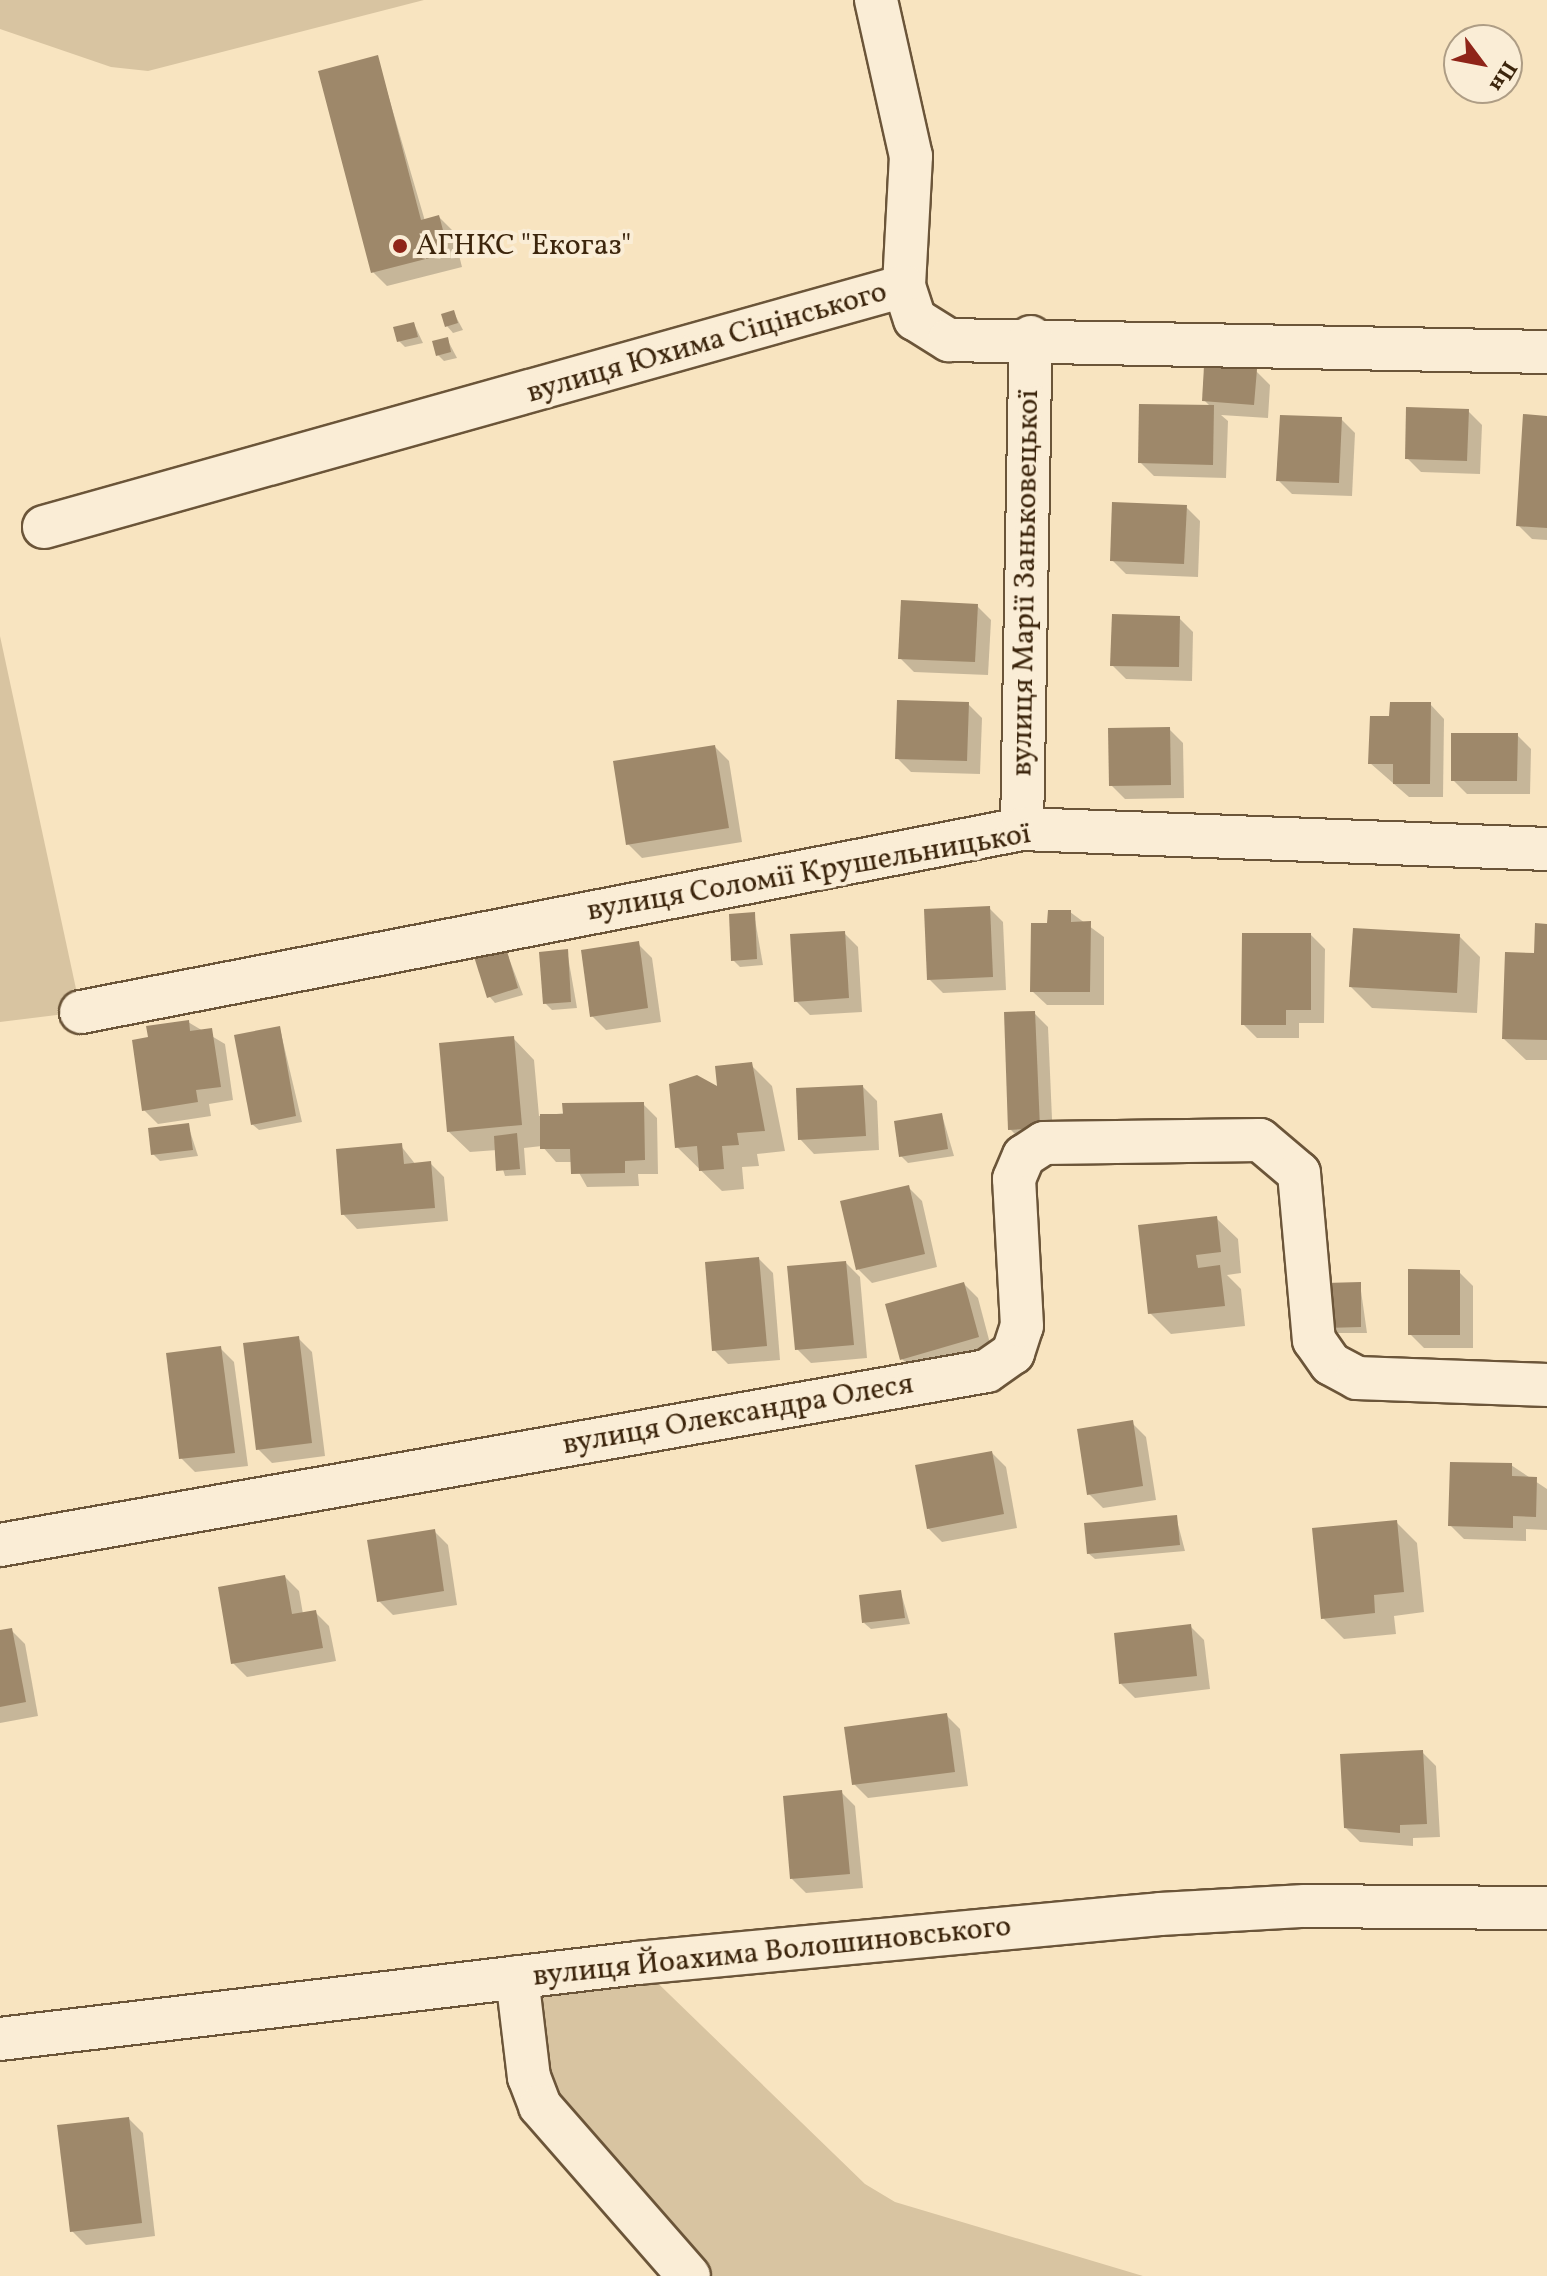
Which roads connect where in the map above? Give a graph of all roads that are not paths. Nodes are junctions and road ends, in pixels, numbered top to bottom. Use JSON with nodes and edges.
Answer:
{"nodes":[{"id":1,"x":876,"y":0,"type":"edge"},
{"id":2,"x":904,"y":286,"type":"junction"},
{"id":3,"x":1031,"y":337,"type":"junction"},
{"id":4,"x":1547,"y":352,"type":"edge"},
{"id":5,"x":44,"y":527,"type":"dead end"},
{"id":6,"x":1022,"y":829,"type":"junction"},
{"id":7,"x":1547,"y":849,"type":"edge"},
{"id":8,"x":81,"y":1012,"type":"dead end"},
{"id":9,"x":1547,"y":1385,"type":"edge"},
{"id":10,"x":0,"y":1545,"type":"edge"},
{"id":11,"x":1547,"y":1908,"type":"edge"},
{"id":12,"x":517,"y":1977,"type":"junction"},
{"id":13,"x":0,"y":2039,"type":"edge"},
{"id":14,"x":689,"y":2276,"type":"edge"}],
"edges":[{"from":1,"to":2,"type":"street"},
{"from":2,"to":3,"type":"street","name":"вулиця Юхима Сіцінського"},
{"from":2,"to":5,"type":"street","name":"вулиця Юхима Сіцінського"},
{"from":3,"to":4,"type":"street","name":"вулиця Юхима Сіцінського"},
{"from":3,"to":6,"type":"street","name":"вулиця Марії Заньковецької"},
{"from":6,"to":7,"type":"street","name":"вулиця Соломії Крушельницької"},
{"from":6,"to":8,"type":"street","name":"вулиця Соломії Крушельницької"},
{"from":9,"to":10,"type":"street","name":"вулиця Олександра Олеся"},
{"from":11,"to":12,"type":"street","name":"вулиця Йоахима Волошиновського"},
{"from":12,"to":13,"type":"street","name":"вулиця Йоахима Волошиновського"},
{"from":12,"to":14,"type":"street"}]}
